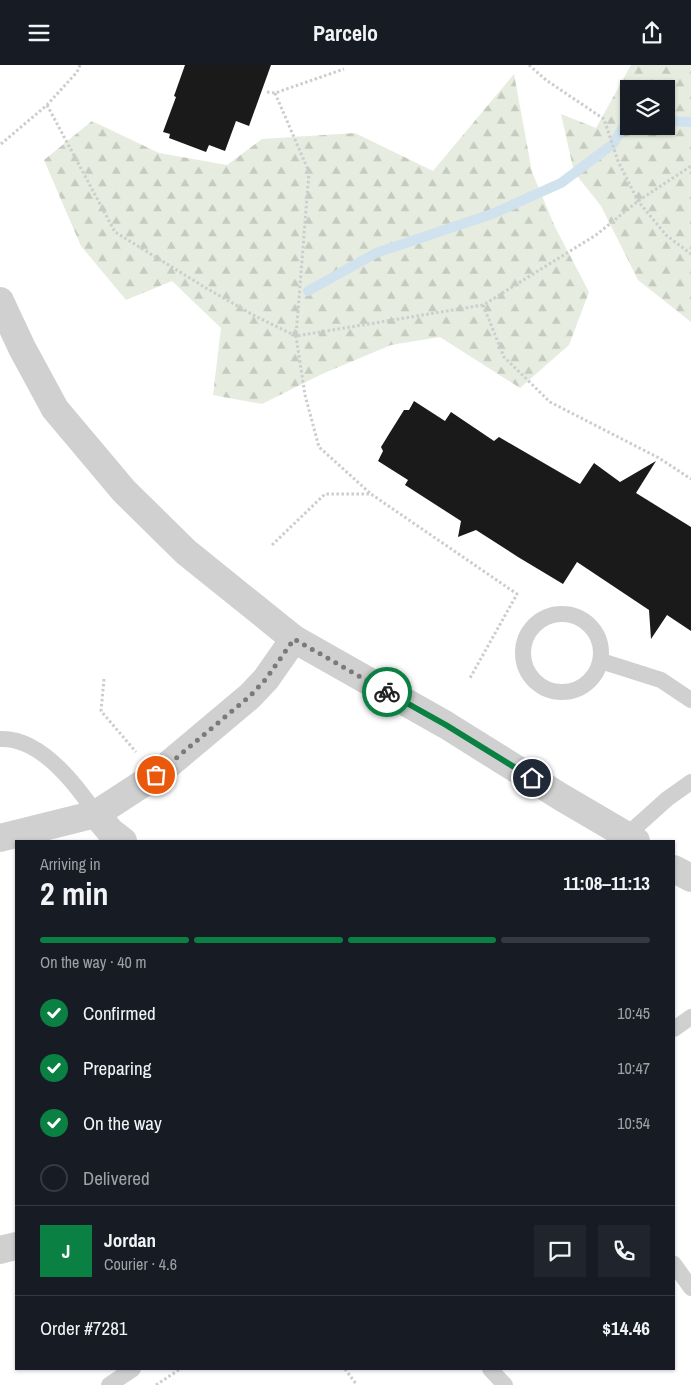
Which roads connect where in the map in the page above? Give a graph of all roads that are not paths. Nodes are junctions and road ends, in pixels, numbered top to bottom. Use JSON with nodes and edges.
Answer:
{"nodes":[{"id":1,"x":0,"y":301,"type":"edge"},
{"id":2,"x":294,"y":639,"type":"junction"},
{"id":3,"x":601,"y":661,"type":"junction"},
{"id":4,"x":691,"y":700,"type":"edge"},
{"id":5,"x":0,"y":739,"type":"edge"},
{"id":6,"x":691,"y":781,"type":"edge"},
{"id":7,"x":96,"y":814,"type":"junction"},
{"id":8,"x":0,"y":838,"type":"edge"},
{"id":9,"x":629,"y":839,"type":"edge"},
{"id":10,"x":122,"y":840,"type":"edge"},
{"id":11,"x":675,"y":870,"type":"edge"},
{"id":12,"x":691,"y":878,"type":"edge"},
{"id":13,"x":691,"y":1017,"type":"edge"},
{"id":14,"x":675,"y":1028,"type":"edge"},
{"id":15,"x":15,"y":1246,"type":"edge"},
{"id":16,"x":0,"y":1250,"type":"edge"},
{"id":17,"x":675,"y":1265,"type":"edge"},
{"id":18,"x":691,"y":1288,"type":"edge"},
{"id":19,"x":131,"y":1370,"type":"edge"},
{"id":20,"x":491,"y":1370,"type":"edge"},
{"id":21,"x":108,"y":1385,"type":"edge"},
{"id":22,"x":505,"y":1385,"type":"edge"}],
"edges":[{"from":1,"to":2,"type":"street"},
{"from":2,"to":7,"type":"street"},
{"from":2,"to":9,"type":"street"},
{"from":3,"to":3,"type":"lane"},
{"from":3,"to":4,"type":"lane"},
{"from":5,"to":7,"type":"lane"},
{"from":6,"to":9,"type":"lane"},
{"from":7,"to":8,"type":"street"},
{"from":7,"to":10,"type":"street"},
{"from":11,"to":12,"type":"street"},
{"from":13,"to":14,"type":"lane"},
{"from":15,"to":16,"type":"street"},
{"from":17,"to":18,"type":"lane"},
{"from":19,"to":21,"type":"lane"},
{"from":20,"to":22,"type":"lane"}]}
